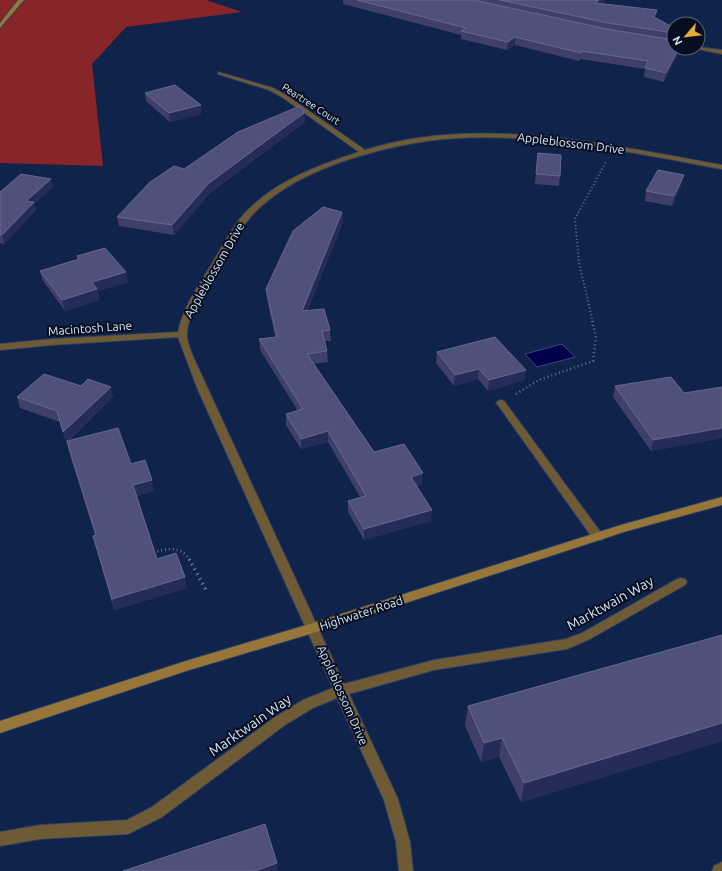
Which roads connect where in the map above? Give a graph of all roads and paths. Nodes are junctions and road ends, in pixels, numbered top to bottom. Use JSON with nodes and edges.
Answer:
{"nodes":[{"id":1,"x":22,"y":0,"type":"edge"},
{"id":2,"x":0,"y":26,"type":"edge"},
{"id":3,"x":706,"y":50,"type":"edge"},
{"id":4,"x":722,"y":52,"type":"edge"},
{"id":5,"x":220,"y":73,"type":"dead end"},
{"id":6,"x":613,"y":148,"type":"junction"},
{"id":7,"x":364,"y":152,"type":"junction"},
{"id":8,"x":722,"y":167,"type":"edge"},
{"id":9,"x":181,"y":334,"type":"junction"},
{"id":10,"x":0,"y":347,"type":"edge"},
{"id":11,"x":501,"y":403,"type":"joint"},
{"id":12,"x":722,"y":501,"type":"edge"},
{"id":13,"x":598,"y":537,"type":"junction"},
{"id":14,"x":153,"y":552,"type":"edge"},
{"id":15,"x":681,"y":582,"type":"dead end"},
{"id":16,"x":206,"y":590,"type":"dead end"},
{"id":17,"x":313,"y":628,"type":"junction"},
{"id":18,"x":340,"y":691,"type":"junction"},
{"id":19,"x":0,"y":727,"type":"edge"},
{"id":20,"x":0,"y":839,"type":"edge"},
{"id":21,"x":722,"y":869,"type":"edge"},
{"id":22,"x":406,"y":871,"type":"edge"},
{"id":23,"x":719,"y":871,"type":"edge"}],
"edges":[{"from":1,"to":2,"type":"street"},
{"from":3,"to":4,"type":"street"},
{"from":5,"to":7,"type":"street","name":"Peartree Court"},
{"from":6,"to":7,"type":"street","name":"Appleblossom Drive"},
{"from":6,"to":8,"type":"street","name":"Appleblossom Drive"},
{"from":6,"to":11,"type":"path"},
{"from":7,"to":9,"type":"street","name":"Appleblossom Drive"},
{"from":9,"to":10,"type":"street","name":"Macintosh Lane"},
{"from":9,"to":17,"type":"street","name":"Appleblossom Drive"},
{"from":11,"to":13,"type":"street"},
{"from":12,"to":13,"type":"street","name":"Highwater Road"},
{"from":13,"to":17,"type":"street","name":"Highwater Road"},
{"from":14,"to":16,"type":"path"},
{"from":15,"to":18,"type":"street","name":"Marktwain Way"},
{"from":17,"to":18,"type":"street","name":"Appleblossom Drive"},
{"from":17,"to":19,"type":"street","name":"Highwater Road"},
{"from":18,"to":20,"type":"street","name":"Marktwain Way"},
{"from":18,"to":22,"type":"street","name":"Appleblossom Drive"},
{"from":21,"to":23,"type":"street"}]}
